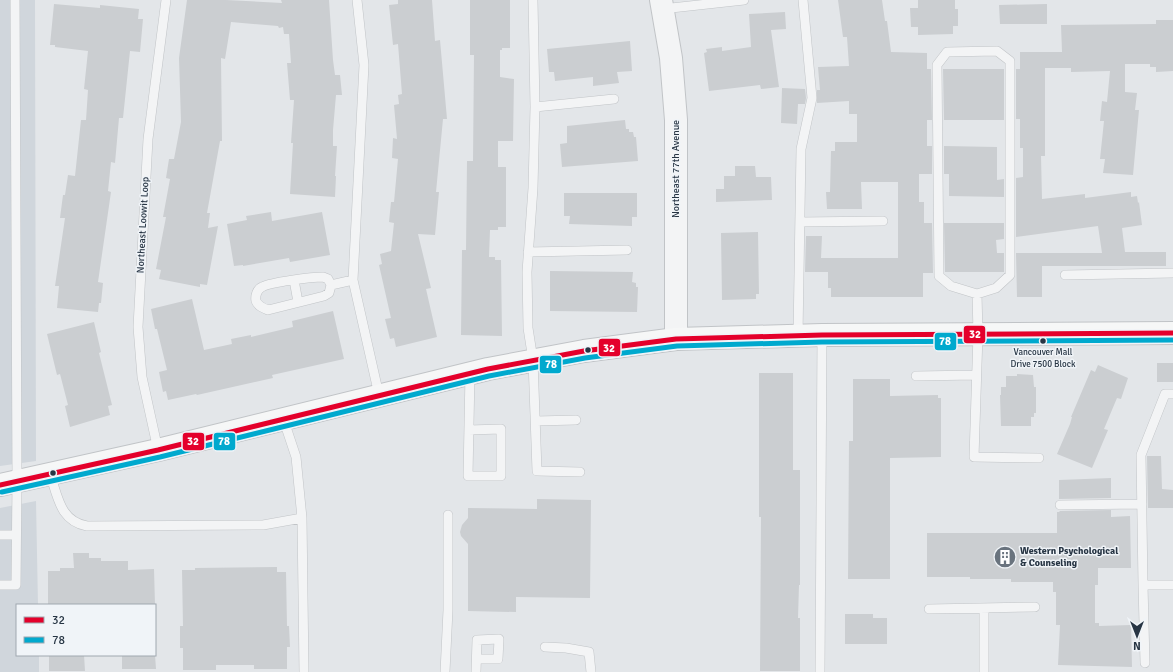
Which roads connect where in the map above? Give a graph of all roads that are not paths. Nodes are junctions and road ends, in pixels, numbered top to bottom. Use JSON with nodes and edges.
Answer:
{"nodes":[{"id":1,"x":15,"y":0,"type":"edge"},
{"id":2,"x":166,"y":0,"type":"edge"},
{"id":3,"x":357,"y":0,"type":"edge"},
{"id":4,"x":533,"y":0,"type":"edge"},
{"id":5,"x":744,"y":0,"type":"edge"},
{"id":6,"x":802,"y":0,"type":"edge"},
{"id":7,"x":661,"y":5,"type":"edge"},
{"id":8,"x":614,"y":99,"type":"dead end"},
{"id":9,"x":535,"y":108,"type":"junction"},
{"id":10,"x":883,"y":221,"type":"dead end"},
{"id":11,"x":800,"y":222,"type":"junction"},
{"id":12,"x":627,"y":250,"type":"dead end"},
{"id":13,"x":528,"y":252,"type":"junction"},
{"id":14,"x":1173,"y":273,"type":"edge"},
{"id":15,"x":1065,"y":275,"type":"dead end"},
{"id":16,"x":294,"y":280,"type":"junction"},
{"id":17,"x":353,"y":280,"type":"junction"},
{"id":18,"x":331,"y":285,"type":"junction"},
{"id":19,"x":977,"y":294,"type":"junction"},
{"id":20,"x":298,"y":302,"type":"junction"},
{"id":21,"x":1173,"y":333,"type":"edge"},
{"id":22,"x":978,"y":334,"type":"junction"},
{"id":23,"x":822,"y":335,"type":"junction"},
{"id":24,"x":798,"y":336,"type":"junction"},
{"id":25,"x":676,"y":340,"type":"junction"},
{"id":26,"x":533,"y":360,"type":"junction"},
{"id":27,"x":470,"y":373,"type":"junction"},
{"id":28,"x":976,"y":375,"type":"junction"},
{"id":29,"x":916,"y":376,"type":"dead end"},
{"id":30,"x":1173,"y":394,"type":"edge"},
{"id":31,"x":379,"y":395,"type":"junction"},
{"id":32,"x":283,"y":418,"type":"junction"},
{"id":33,"x":576,"y":420,"type":"dead end"},
{"id":34,"x":536,"y":421,"type":"junction"},
{"id":35,"x":469,"y":430,"type":"junction"},
{"id":36,"x":158,"y":450,"type":"junction"},
{"id":37,"x":1039,"y":458,"type":"dead end"},
{"id":38,"x":580,"y":472,"type":"dead end"},
{"id":39,"x":50,"y":474,"type":"junction"},
{"id":40,"x":8,"y":483,"type":"edge"},
{"id":41,"x":1142,"y":504,"type":"junction"},
{"id":42,"x":1060,"y":505,"type":"dead end"},
{"id":43,"x":448,"y":515,"type":"dead end"},
{"id":44,"x":302,"y":518,"type":"junction"},
{"id":45,"x":0,"y":535,"type":"edge"},
{"id":46,"x":16,"y":535,"type":"junction"},
{"id":47,"x":0,"y":585,"type":"edge"},
{"id":48,"x":1173,"y":585,"type":"edge"},
{"id":49,"x":1143,"y":586,"type":"junction"},
{"id":50,"x":1036,"y":607,"type":"dead end"},
{"id":51,"x":929,"y":608,"type":"dead end"},
{"id":52,"x":984,"y":608,"type":"junction"},
{"id":53,"x":545,"y":647,"type":"dead end"},
{"id":54,"x":476,"y":659,"type":"dead end"},
{"id":55,"x":1145,"y":663,"type":"dead end"},
{"id":56,"x":304,"y":672,"type":"edge"},
{"id":57,"x":445,"y":672,"type":"edge"},
{"id":58,"x":476,"y":672,"type":"edge"},
{"id":59,"x":591,"y":672,"type":"edge"},
{"id":60,"x":820,"y":672,"type":"edge"},
{"id":61,"x":984,"y":672,"type":"edge"}],
"edges":[{"from":1,"to":40,"type":"lane"},
{"from":2,"to":36,"type":"lane","name":"Northeast Loowit Loop"},
{"from":3,"to":17,"type":"lane"},
{"from":4,"to":9,"type":"lane"},
{"from":5,"to":7,"type":"lane"},
{"from":6,"to":11,"type":"lane"},
{"from":7,"to":25,"type":"street","name":"Northeast 77th Avenue"},
{"from":8,"to":9,"type":"lane"},
{"from":9,"to":13,"type":"lane"},
{"from":10,"to":11,"type":"lane"},
{"from":11,"to":24,"type":"lane"},
{"from":12,"to":13,"type":"lane"},
{"from":13,"to":26,"type":"lane"},
{"from":14,"to":15,"type":"lane"},
{"from":16,"to":18,"type":"lane"},
{"from":16,"to":20,"type":"lane"},
{"from":16,"to":20,"type":"lane"},
{"from":17,"to":18,"type":"lane"},
{"from":17,"to":31,"type":"lane"},
{"from":18,"to":20,"type":"lane"},
{"from":19,"to":19,"type":"lane"},
{"from":19,"to":22,"type":"lane"},
{"from":21,"to":22,"type":"main road"},
{"from":22,"to":23,"type":"main road"},
{"from":22,"to":28,"type":"lane"},
{"from":23,"to":24,"type":"main road"},
{"from":23,"to":60,"type":"lane"},
{"from":24,"to":25,"type":"main road"},
{"from":25,"to":26,"type":"main road"},
{"from":26,"to":27,"type":"main road"},
{"from":26,"to":34,"type":"lane"},
{"from":27,"to":31,"type":"main road"},
{"from":27,"to":35,"type":"lane"},
{"from":28,"to":29,"type":"lane"},
{"from":28,"to":37,"type":"lane"},
{"from":30,"to":41,"type":"lane"},
{"from":31,"to":32,"type":"main road"},
{"from":32,"to":36,"type":"main road"},
{"from":32,"to":44,"type":"lane"},
{"from":33,"to":34,"type":"lane"},
{"from":34,"to":38,"type":"lane"},
{"from":35,"to":35,"type":"lane"},
{"from":36,"to":39,"type":"main road"},
{"from":39,"to":40,"type":"main road"},
{"from":39,"to":44,"type":"lane"},
{"from":40,"to":46,"type":"lane"},
{"from":41,"to":42,"type":"lane"},
{"from":41,"to":49,"type":"lane"},
{"from":43,"to":57,"type":"lane"},
{"from":44,"to":56,"type":"lane"},
{"from":45,"to":46,"type":"lane"},
{"from":46,"to":47,"type":"lane"},
{"from":48,"to":49,"type":"lane"},
{"from":49,"to":55,"type":"lane"},
{"from":50,"to":52,"type":"lane"},
{"from":51,"to":52,"type":"lane"},
{"from":52,"to":61,"type":"lane"},
{"from":53,"to":59,"type":"lane"},
{"from":54,"to":58,"type":"lane"}]}
